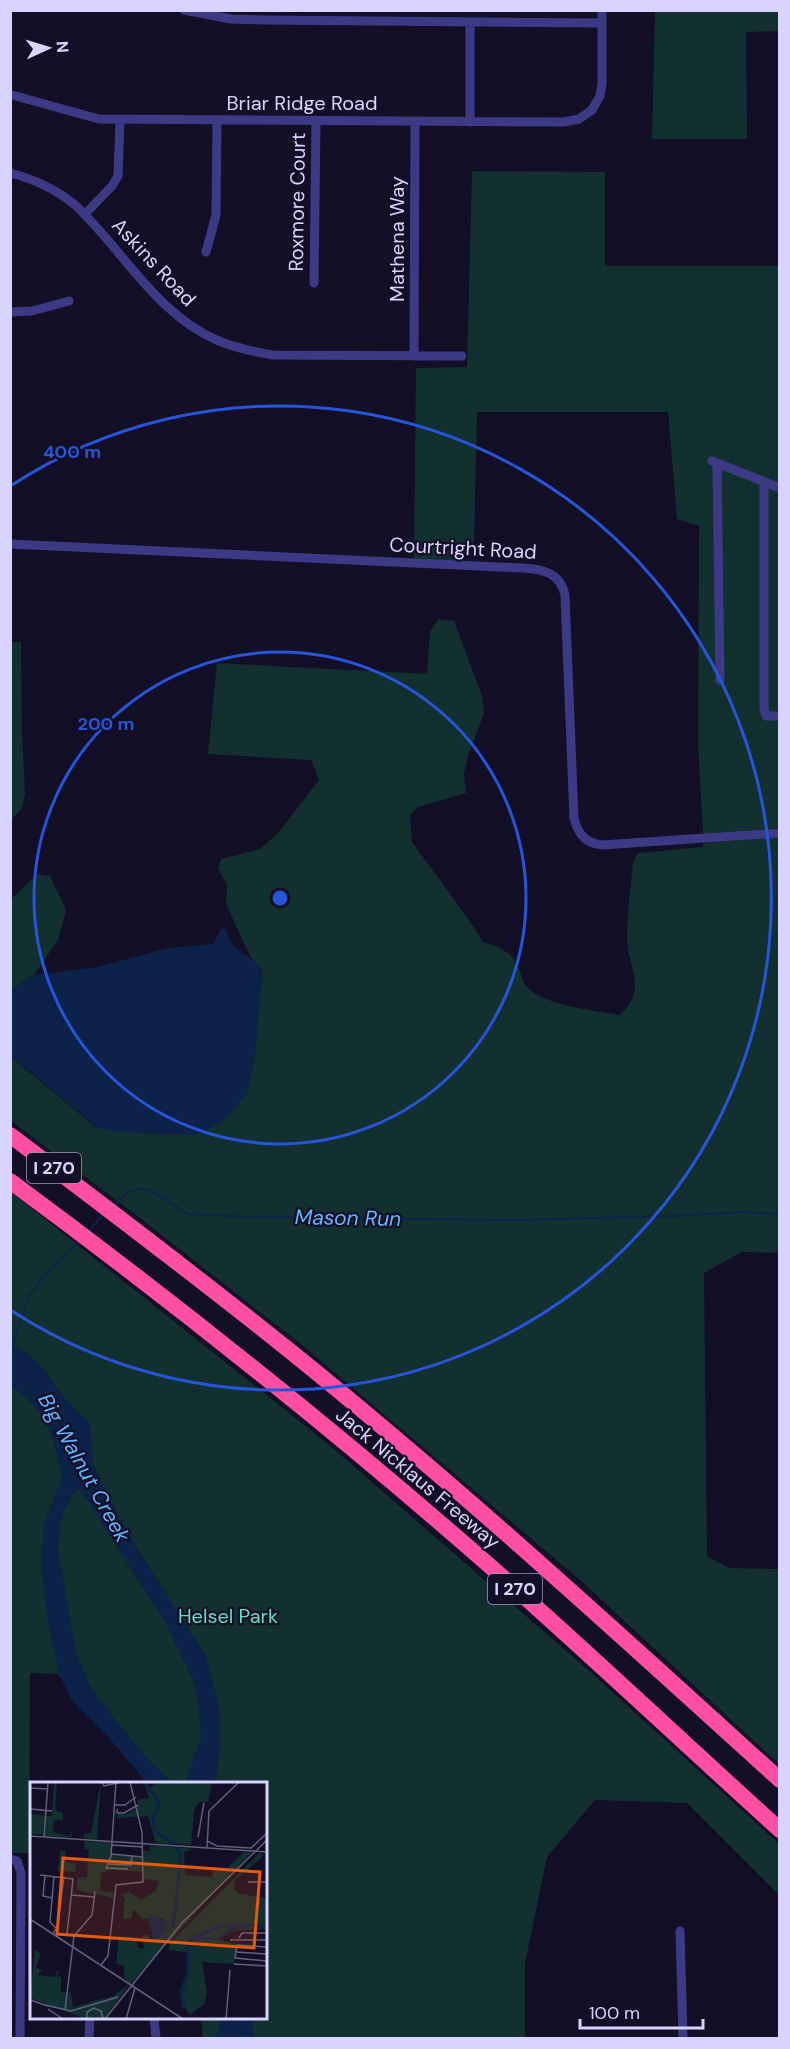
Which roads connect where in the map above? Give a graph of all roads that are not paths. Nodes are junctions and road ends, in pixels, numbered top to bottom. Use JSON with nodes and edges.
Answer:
{"nodes":[{"id":1,"x":184,"y":10,"type":"edge"},
{"id":2,"x":602,"y":10,"type":"edge"},
{"id":3,"x":470,"y":22,"type":"junction"},
{"id":4,"x":602,"y":23,"type":"junction"},
{"id":5,"x":12,"y":95,"type":"edge"},
{"id":6,"x":120,"y":120,"type":"junction"},
{"id":7,"x":217,"y":121,"type":"junction"},
{"id":8,"x":316,"y":121,"type":"junction"},
{"id":9,"x":416,"y":122,"type":"junction"},
{"id":10,"x":470,"y":122,"type":"junction"},
{"id":11,"x":10,"y":173,"type":"edge"},
{"id":12,"x":85,"y":214,"type":"junction"},
{"id":13,"x":206,"y":252,"type":"dead end"},
{"id":14,"x":314,"y":283,"type":"dead end"},
{"id":15,"x":69,"y":302,"type":"dead end"},
{"id":16,"x":10,"y":312,"type":"edge"},
{"id":17,"x":414,"y":356,"type":"junction"},
{"id":18,"x":462,"y":356,"type":"dead end"},
{"id":19,"x":764,"y":482,"type":"junction"},
{"id":20,"x":780,"y":488,"type":"edge"},
{"id":21,"x":10,"y":544,"type":"edge"},
{"id":22,"x":720,"y":680,"type":"dead end"},
{"id":23,"x":780,"y":716,"type":"edge"},
{"id":24,"x":780,"y":833,"type":"edge"},
{"id":25,"x":10,"y":1136,"type":"edge"},
{"id":26,"x":10,"y":1180,"type":"edge"},
{"id":27,"x":780,"y":1780,"type":"edge"},
{"id":28,"x":780,"y":1830,"type":"edge"},
{"id":29,"x":14,"y":1860,"type":"edge"},
{"id":30,"x":680,"y":1932,"type":"dead end"},
{"id":31,"x":90,"y":2019,"type":"edge"},
{"id":32,"x":154,"y":2019,"type":"edge"},
{"id":33,"x":20,"y":2038,"type":"edge"},
{"id":34,"x":89,"y":2038,"type":"edge"},
{"id":35,"x":156,"y":2038,"type":"edge"},
{"id":36,"x":683,"y":2038,"type":"edge"}],
"edges":[{"from":1,"to":3,"type":"street"},
{"from":2,"to":4,"type":"street"},
{"from":3,"to":4,"type":"street"},
{"from":3,"to":10,"type":"street"},
{"from":4,"to":10,"type":"street","name":"Briar Ridge Road"},
{"from":5,"to":6,"type":"street","name":"Briar Ridge Road"},
{"from":6,"to":7,"type":"street","name":"Briar Ridge Road"},
{"from":6,"to":12,"type":"street"},
{"from":7,"to":8,"type":"street","name":"Briar Ridge Road"},
{"from":7,"to":13,"type":"street"},
{"from":8,"to":9,"type":"street","name":"Briar Ridge Road"},
{"from":8,"to":14,"type":"street","name":"Roxmore Court"},
{"from":9,"to":10,"type":"street","name":"Briar Ridge Road"},
{"from":9,"to":17,"type":"street","name":"Mathena Way"},
{"from":11,"to":12,"type":"street","name":"Askins Road"},
{"from":12,"to":17,"type":"street","name":"Askins Road"},
{"from":15,"to":16,"type":"street"},
{"from":17,"to":18,"type":"street","name":"Askins Road"},
{"from":19,"to":20,"type":"street"},
{"from":19,"to":22,"type":"street"},
{"from":19,"to":23,"type":"street"},
{"from":21,"to":24,"type":"street","name":"Courtright Road"},
{"from":25,"to":27,"type":"highway","name":"Jack Nicklaus Freeway","number":"I 270"},
{"from":26,"to":28,"type":"highway","name":"Jack Nicklaus Freeway","number":"I 270"},
{"from":29,"to":33,"type":"street"},
{"from":30,"to":36,"type":"street"},
{"from":31,"to":34,"type":"street"},
{"from":32,"to":35,"type":"street"}]}
